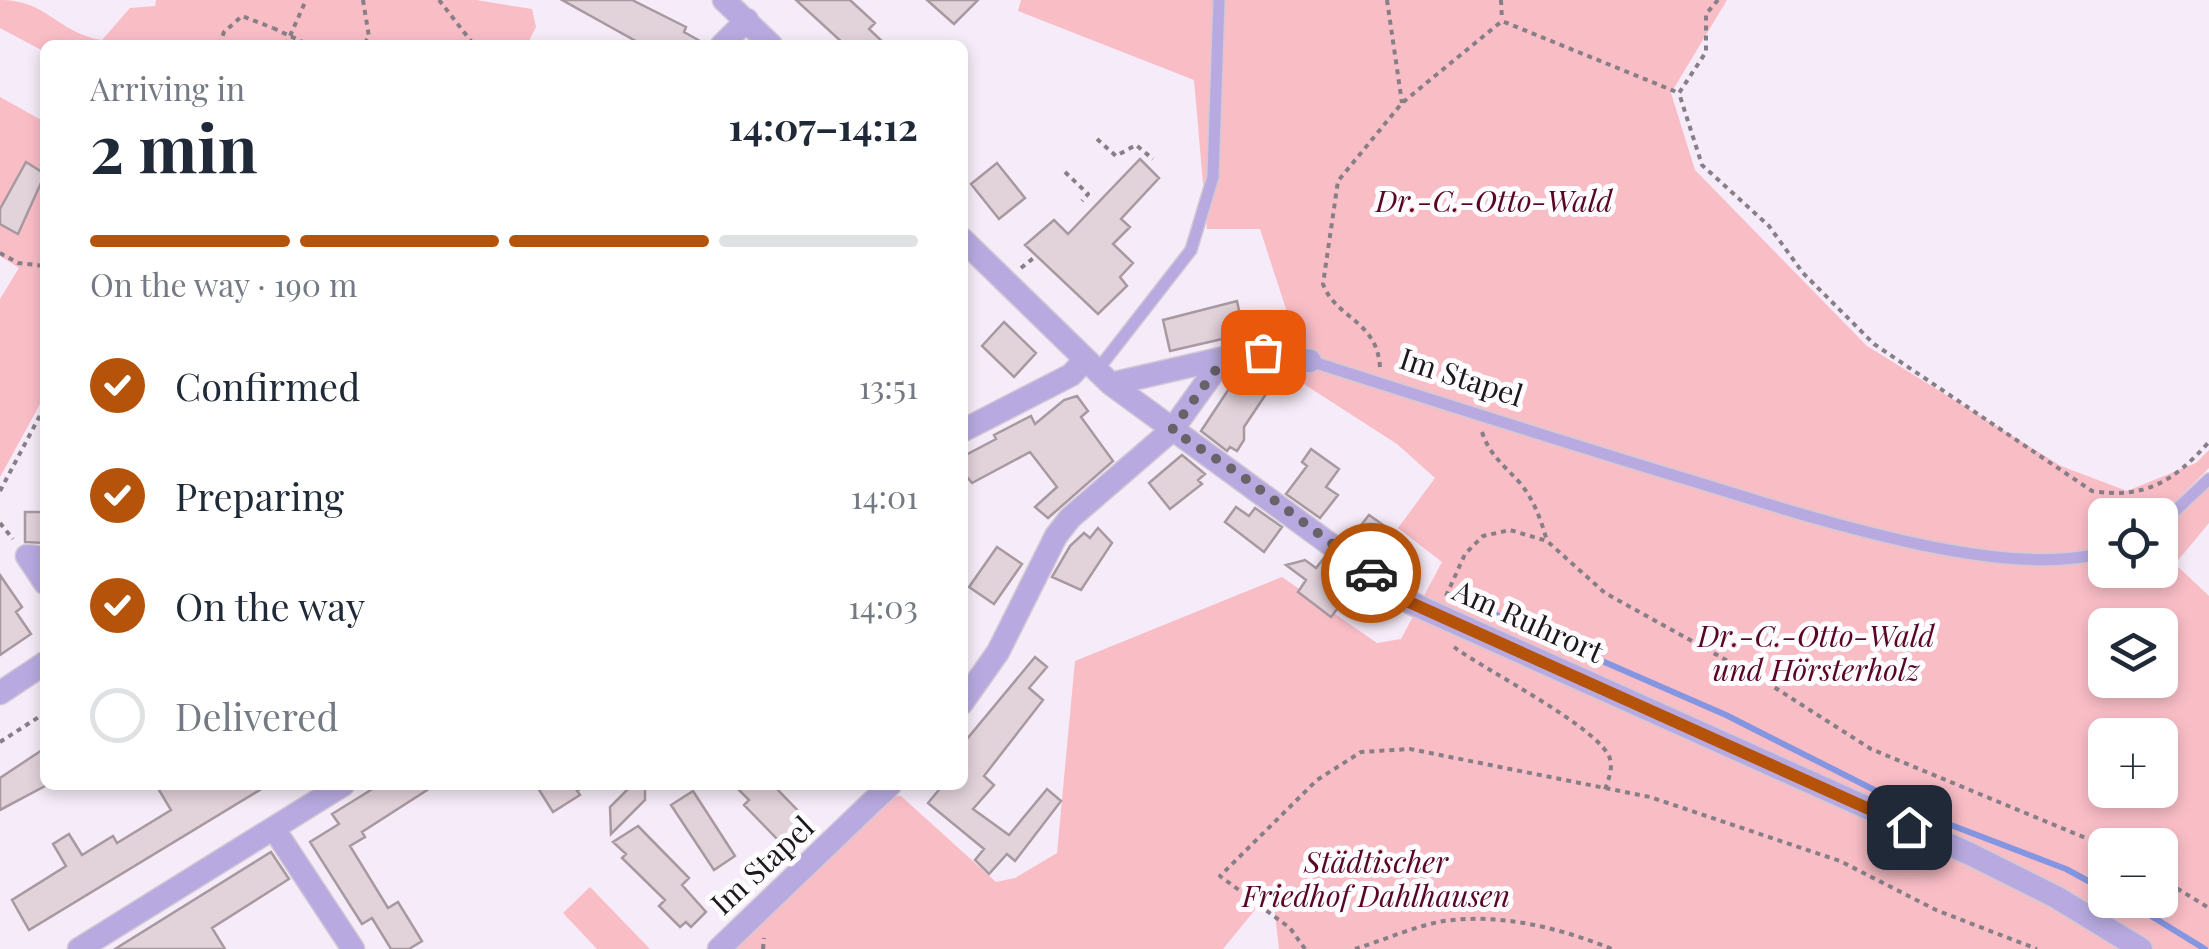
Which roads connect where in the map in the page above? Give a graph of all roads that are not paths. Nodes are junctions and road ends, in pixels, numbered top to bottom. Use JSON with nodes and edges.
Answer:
{"nodes":[{"id":1,"x":724,"y":0,"type":"edge"},
{"id":2,"x":1218,"y":0,"type":"edge"},
{"id":3,"x":747,"y":20,"type":"junction"},
{"id":4,"x":727,"y":40,"type":"edge"},
{"id":5,"x":766,"y":40,"type":"edge"},
{"id":6,"x":968,"y":245,"type":"edge"},
{"id":7,"x":1223,"y":360,"type":"junction"},
{"id":8,"x":1310,"y":361,"type":"joint"},
{"id":9,"x":1097,"y":372,"type":"junction"},
{"id":10,"x":968,"y":428,"type":"edge"},
{"id":11,"x":1172,"y":430,"type":"junction"},
{"id":12,"x":2209,"y":479,"type":"edge"},
{"id":13,"x":2178,"y":508,"type":"edge"},
{"id":14,"x":40,"y":553,"type":"edge"},
{"id":15,"x":2088,"y":555,"type":"edge"},
{"id":16,"x":40,"y":576,"type":"edge"},
{"id":17,"x":40,"y":666,"type":"edge"},
{"id":18,"x":0,"y":693,"type":"edge"},
{"id":19,"x":968,"y":694,"type":"edge"},
{"id":20,"x":335,"y":790,"type":"edge"},
{"id":21,"x":885,"y":790,"type":"edge"},
{"id":22,"x":274,"y":829,"type":"junction"},
{"id":23,"x":95,"y":945,"type":"edge"},
{"id":24,"x":354,"y":949,"type":"edge"},
{"id":25,"x":719,"y":949,"type":"edge"},
{"id":26,"x":2140,"y":949,"type":"edge"}],
"edges":[{"from":1,"to":3,"type":"street"},
{"from":2,"to":9,"type":"lane"},
{"from":3,"to":4,"type":"street"},
{"from":3,"to":5,"type":"street"},
{"from":6,"to":9,"type":"street","name":"Am Ruhrort"},
{"from":7,"to":8,"type":"street","name":"Im Stapel"},
{"from":7,"to":9,"type":"street","name":"Im Stapel"},
{"from":7,"to":11,"type":"street"},
{"from":8,"to":15,"type":"lane","name":"Im Stapel"},
{"from":9,"to":10,"type":"street"},
{"from":9,"to":11,"type":"street","name":"Am Ruhrort"},
{"from":11,"to":19,"type":"street"},
{"from":11,"to":26,"type":"street","name":"Am Ruhrort"},
{"from":12,"to":13,"type":"lane"},
{"from":14,"to":16,"type":"street"},
{"from":17,"to":18,"type":"street"},
{"from":20,"to":22,"type":"street"},
{"from":21,"to":25,"type":"street","name":"Im Stapel"},
{"from":22,"to":23,"type":"street"},
{"from":22,"to":24,"type":"street"}]}
